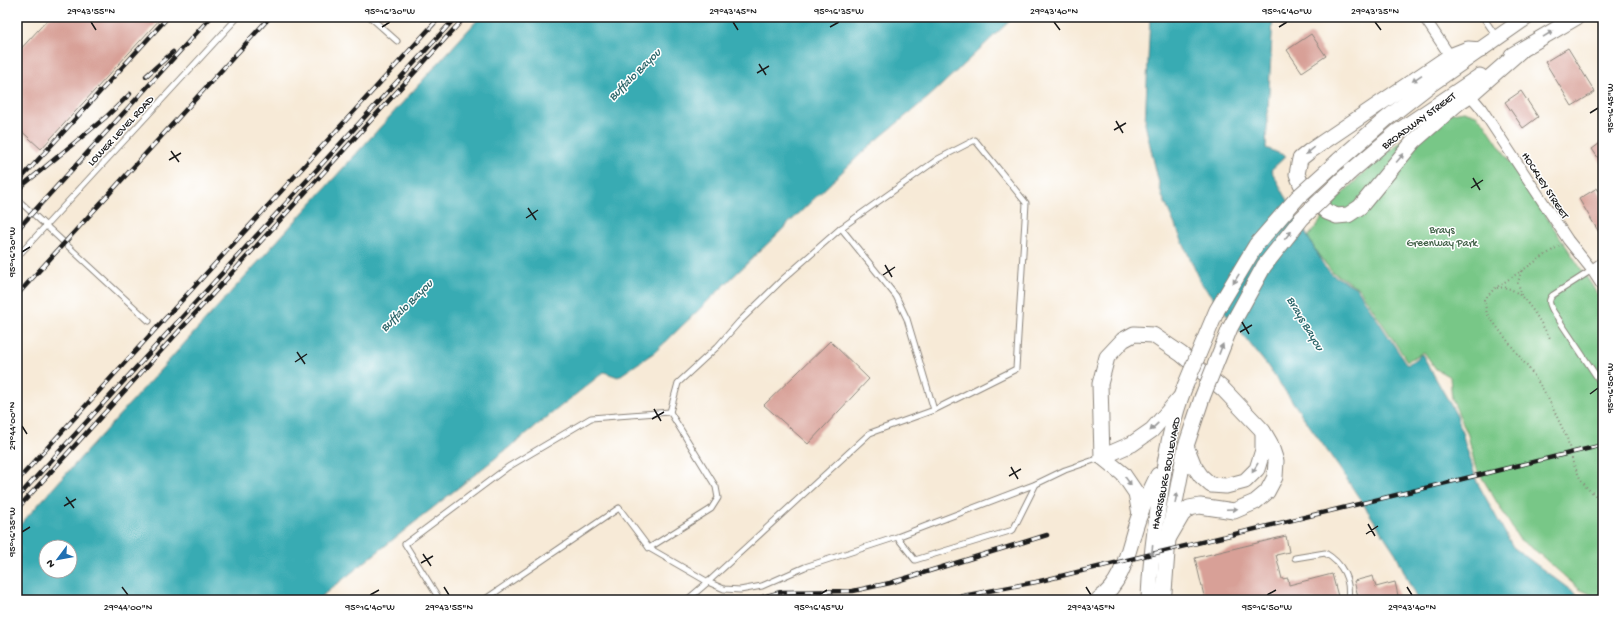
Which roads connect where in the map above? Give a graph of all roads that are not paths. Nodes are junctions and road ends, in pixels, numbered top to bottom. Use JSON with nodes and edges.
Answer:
{"nodes":[{"id":1,"x":238,"y":17,"type":"edge"},
{"id":2,"x":370,"y":17,"type":"edge"},
{"id":3,"x":1424,"y":17,"type":"edge"},
{"id":4,"x":1483,"y":17,"type":"edge"},
{"id":5,"x":1527,"y":17,"type":"edge"},
{"id":6,"x":1577,"y":17,"type":"edge"},
{"id":7,"x":1498,"y":38,"type":"junction"},
{"id":8,"x":397,"y":41,"type":"dead end"},
{"id":9,"x":1481,"y":50,"type":"junction"},
{"id":10,"x":1520,"y":51,"type":"junction"},
{"id":11,"x":1450,"y":56,"type":"junction"},
{"id":12,"x":1470,"y":95,"type":"junction"},
{"id":13,"x":17,"y":199,"type":"edge"},
{"id":14,"x":45,"y":226,"type":"junction"},
{"id":15,"x":841,"y":228,"type":"junction"},
{"id":16,"x":1256,"y":245,"type":"joint"},
{"id":17,"x":17,"y":257,"type":"edge"},
{"id":18,"x":1603,"y":262,"type":"edge"},
{"id":19,"x":1264,"y":266,"type":"joint"},
{"id":20,"x":1592,"y":270,"type":"junction"},
{"id":21,"x":1603,"y":287,"type":"edge"},
{"id":22,"x":149,"y":321,"type":"dead end"},
{"id":23,"x":1603,"y":386,"type":"edge"},
{"id":24,"x":1183,"y":392,"type":"junction"},
{"id":25,"x":934,"y":410,"type":"junction"},
{"id":26,"x":670,"y":412,"type":"junction"},
{"id":27,"x":1263,"y":431,"type":"junction"},
{"id":28,"x":1186,"y":446,"type":"junction"},
{"id":29,"x":1102,"y":457,"type":"junction"},
{"id":30,"x":1166,"y":457,"type":"junction"},
{"id":31,"x":1036,"y":484,"type":"junction"},
{"id":32,"x":1140,"y":514,"type":"junction"},
{"id":33,"x":897,"y":537,"type":"junction"},
{"id":34,"x":1168,"y":538,"type":"junction"},
{"id":35,"x":649,"y":548,"type":"junction"},
{"id":36,"x":1295,"y":558,"type":"dead end"},
{"id":37,"x":708,"y":582,"type":"junction"},
{"id":38,"x":1160,"y":596,"type":"edge"},
{"id":39,"x":440,"y":600,"type":"edge"},
{"id":40,"x":484,"y":600,"type":"edge"},
{"id":41,"x":687,"y":600,"type":"edge"},
{"id":42,"x":1098,"y":600,"type":"edge"},
{"id":43,"x":1149,"y":600,"type":"edge"},
{"id":44,"x":1348,"y":600,"type":"edge"}],
"edges":[{"from":1,"to":14,"type":"lane","name":"LOWER LEVEL ROAD"},
{"from":2,"to":8,"type":"lane"},
{"from":3,"to":11,"type":"street"},
{"from":4,"to":7,"type":"lane"},
{"from":5,"to":7,"type":"main road","name":"BROADWAY STREET"},
{"from":10,"to":6,"type":"main road","name":"BROADWAY STREET","one_way":true},
{"from":7,"to":9,"type":"main road","name":"BROADWAY STREET"},
{"from":9,"to":11,"type":"main road"},
{"from":9,"to":16,"type":"main road","name":"BROADWAY STREET","bridge":true},
{"from":10,"to":12,"type":"main road"},
{"from":19,"to":10,"type":"main road","name":"BROADWAY STREET","one_way":true,"bridge":true},
{"from":11,"to":12,"type":"main road","one_way":true},
{"from":12,"to":20,"type":"street","name":"HOCKLEY STREET"},
{"from":13,"to":14,"type":"lane"},
{"from":14,"to":17,"type":"lane","name":"LOWER LEVEL ROAD"},
{"from":14,"to":22,"type":"lane"},
{"from":15,"to":25,"type":"lane"},
{"from":15,"to":25,"type":"lane"},
{"from":15,"to":26,"type":"lane"},
{"from":16,"to":24,"type":"main road","name":"HARRISBURG BOULEVARD","one_way":true,"bridge":true},
{"from":18,"to":20,"type":"street"},
{"from":28,"to":19,"type":"main road","name":"HARRISBURG BOULEVARD","one_way":true,"bridge":true},
{"from":20,"to":21,"type":"street","name":"HOCKLEY STREET"},
{"from":20,"to":23,"type":"lane"},
{"from":24,"to":29,"type":"main road","one_way":true},
{"from":24,"to":30,"type":"main road","name":"HARRISBURG BOULEVARD"},
{"from":25,"to":37,"type":"lane"},
{"from":26,"to":35,"type":"lane"},
{"from":26,"to":39,"type":"lane"},
{"from":27,"to":28,"type":"main road","one_way":true},
{"from":27,"to":29,"type":"main road"},
{"from":34,"to":27,"type":"main road","one_way":true},
{"from":34,"to":28,"type":"main road","name":"HARRISBURG BOULEVARD","one_way":true},
{"from":29,"to":31,"type":"lane"},
{"from":29,"to":32,"type":"main road","one_way":true},
{"from":30,"to":32,"type":"main road"},
{"from":30,"to":43,"type":"main road","name":"HARRISBURG BOULEVARD","one_way":true},
{"from":31,"to":33,"type":"lane"},
{"from":31,"to":33,"type":"lane"},
{"from":32,"to":42,"type":"main road"},
{"from":33,"to":37,"type":"lane"},
{"from":34,"to":38,"type":"main road","name":"HARRISBURG BOULEVARD"},
{"from":35,"to":37,"type":"lane"},
{"from":35,"to":40,"type":"lane"},
{"from":36,"to":44,"type":"lane"},
{"from":37,"to":41,"type":"lane"}]}
